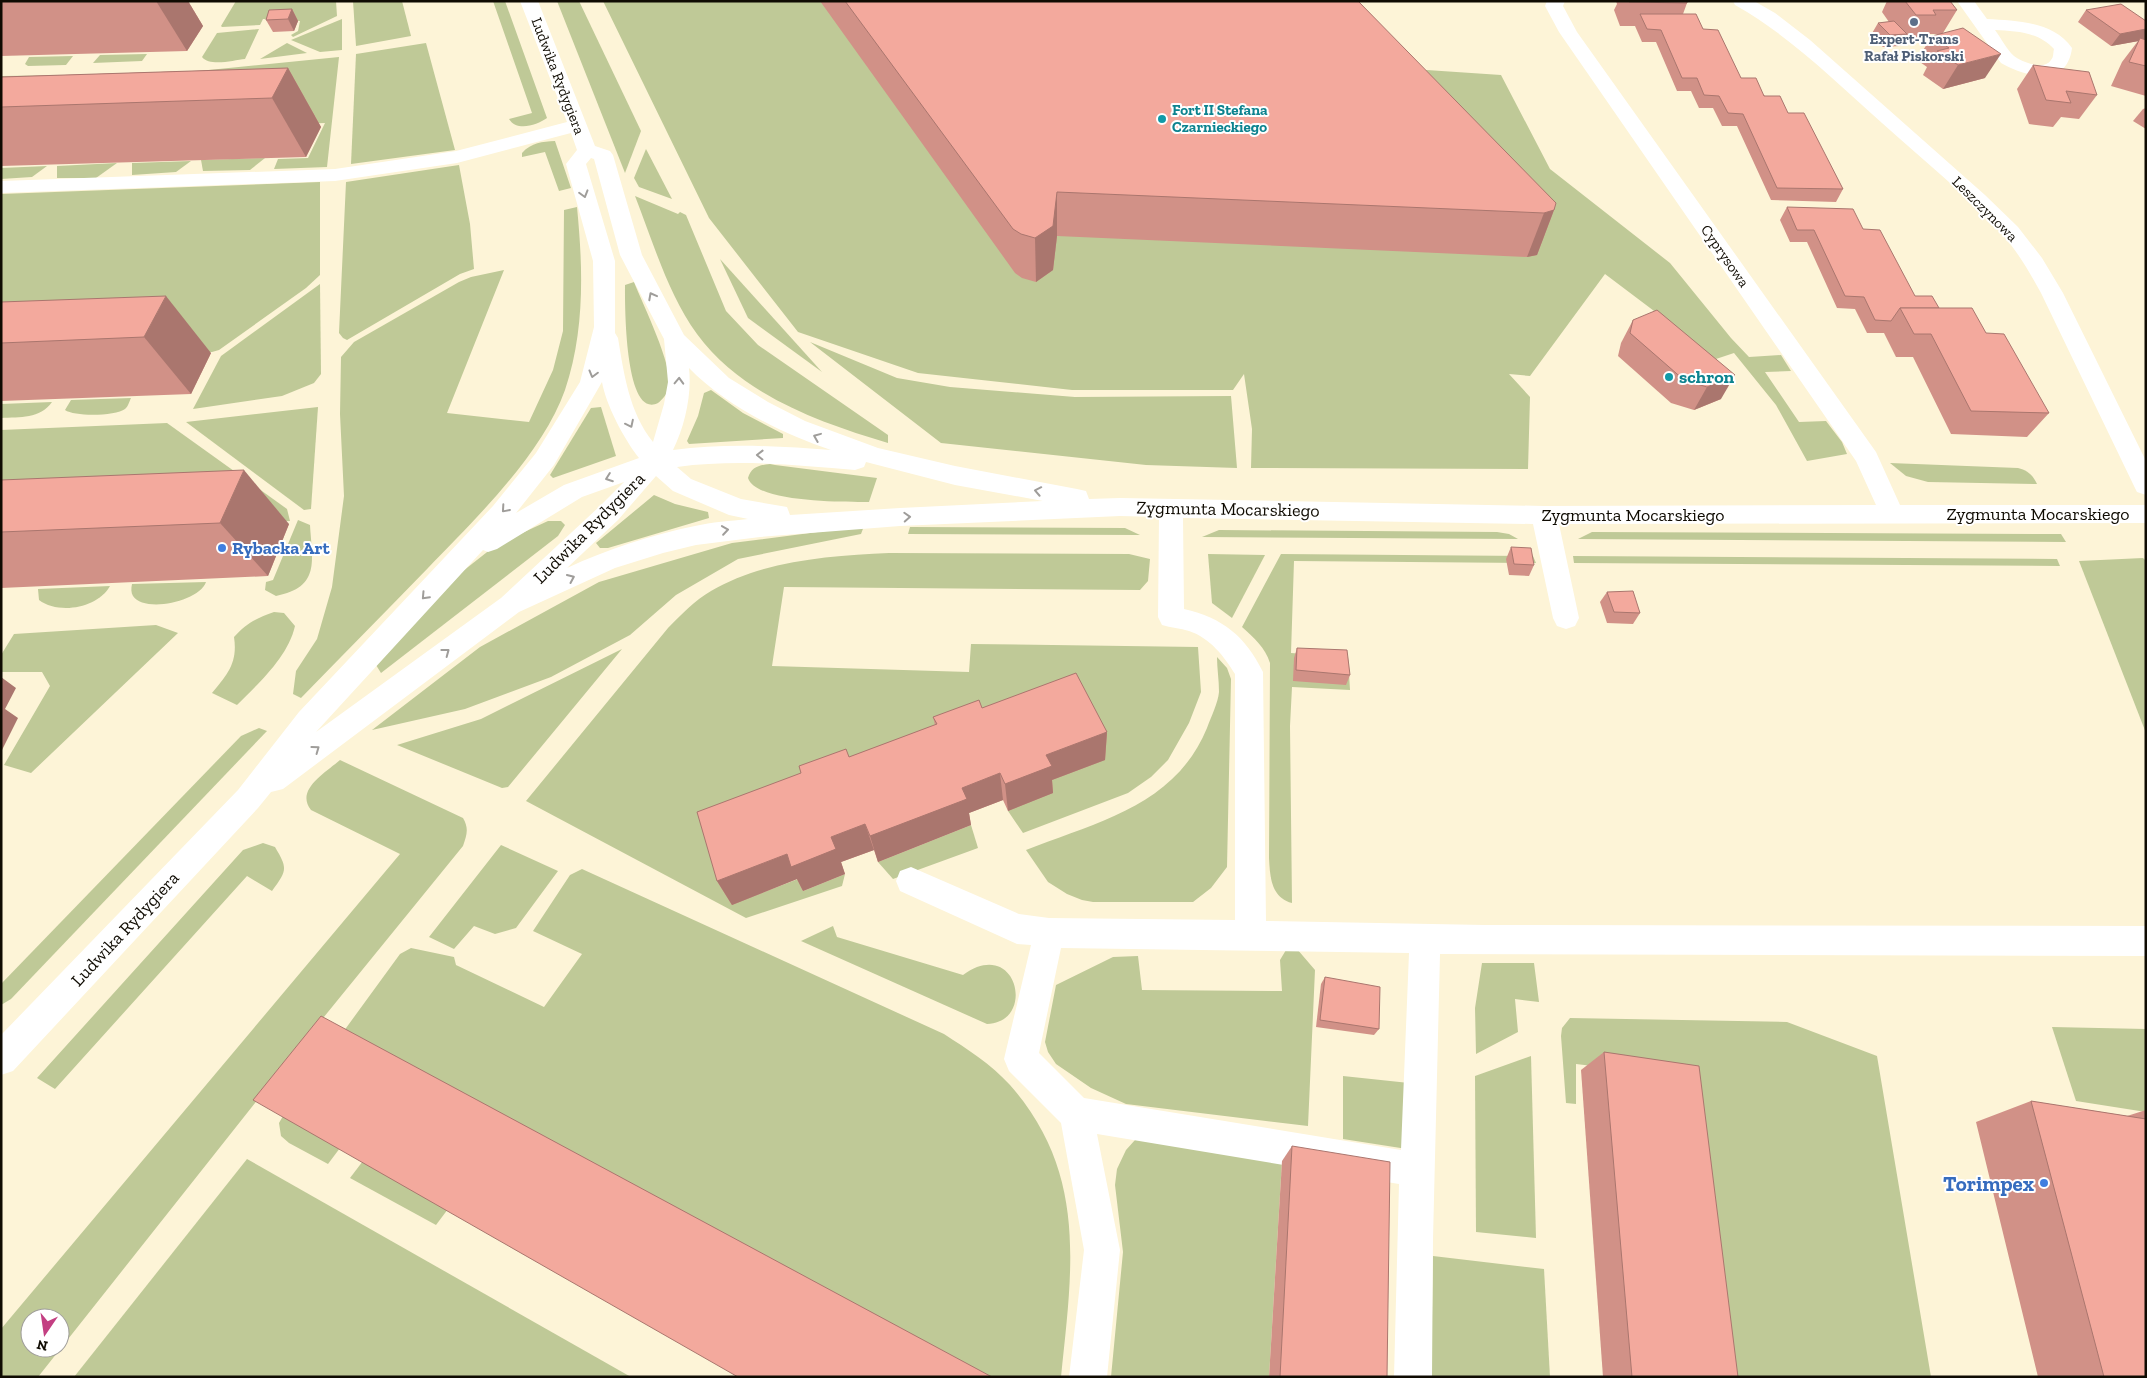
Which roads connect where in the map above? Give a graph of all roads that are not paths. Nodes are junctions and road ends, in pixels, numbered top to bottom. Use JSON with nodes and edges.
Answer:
{"nodes":[{"id":1,"x":529,"y":1,"type":"edge"},
{"id":2,"x":1556,"y":1,"type":"edge"},
{"id":3,"x":1741,"y":1,"type":"edge"},
{"id":4,"x":1965,"y":1,"type":"edge"},
{"id":5,"x":1983,"y":24,"type":"junction"},
{"id":6,"x":577,"y":125,"type":"junction"},
{"id":7,"x":587,"y":150,"type":"junction"},
{"id":8,"x":1,"y":187,"type":"edge"},
{"id":9,"x":605,"y":327,"type":"junction"},
{"id":10,"x":674,"y":339,"type":"junction"},
{"id":11,"x":655,"y":461,"type":"junction"},
{"id":12,"x":913,"y":467,"type":"junction"},
{"id":13,"x":2146,"y":486,"type":"edge"},
{"id":14,"x":1120,"y":507,"type":"junction"},
{"id":15,"x":1170,"y":508,"type":"junction"},
{"id":16,"x":1892,"y":514,"type":"junction"},
{"id":17,"x":1544,"y":515,"type":"junction"},
{"id":18,"x":2145,"y":515,"type":"edge"},
{"id":19,"x":858,"y":520,"type":"junction"},
{"id":20,"x":458,"y":560,"type":"junction"},
{"id":21,"x":510,"y":605,"type":"junction"},
{"id":22,"x":1566,"y":618,"type":"dead end"},
{"id":23,"x":248,"y":799,"type":"junction"},
{"id":24,"x":911,"y":881,"type":"dead end"},
{"id":25,"x":1049,"y":933,"type":"junction"},
{"id":26,"x":1251,"y":935,"type":"junction"},
{"id":27,"x":1425,"y":939,"type":"junction"},
{"id":28,"x":2146,"y":941,"type":"edge"},
{"id":29,"x":1,"y":1059,"type":"edge"},
{"id":30,"x":1076,"y":1114,"type":"junction"},
{"id":31,"x":1417,"y":1170,"type":"junction"},
{"id":32,"x":1088,"y":1377,"type":"edge"},
{"id":33,"x":1413,"y":1377,"type":"edge"}],
"edges":[{"from":1,"to":6,"type":"street","name":"Ludwika Rydygiera"},
{"from":2,"to":16,"type":"street","name":"Cyprysowa"},
{"from":3,"to":13,"type":"street","name":"Leszczynowa"},
{"from":4,"to":5,"type":"street"},
{"from":5,"to":5,"type":"street"},
{"from":6,"to":7,"type":"street","name":"Ludwika Rydygiera"},
{"from":6,"to":8,"type":"street"},
{"from":7,"to":9,"type":"street","name":"Ludwika Rydygiera","one_way":true},
{"from":10,"to":7,"type":"street","name":"Ludwika Rydygiera","one_way":true},
{"from":9,"to":11,"type":"street","name":"Zygmunta Mocarskiego","one_way":true},
{"from":9,"to":20,"type":"street","name":"Ludwika Rydygiera","one_way":true},
{"from":11,"to":10,"type":"street","name":"Ludwika Rydygiera","one_way":true},
{"from":12,"to":10,"type":"street","name":"Zygmunta Mocarskiego","one_way":true},
{"from":12,"to":11,"type":"street","name":"Zygmunta Mocarskiego","one_way":true},
{"from":11,"to":19,"type":"street","name":"Zygmunta Mocarskiego"},
{"from":11,"to":20,"type":"street","name":"Zygmunta Mocarskiego","one_way":true},
{"from":11,"to":21,"type":"street","name":"Ludwika Rydygiera"},
{"from":14,"to":12,"type":"street","name":"Zygmunta Mocarskiego","one_way":true},
{"from":14,"to":15,"type":"street","name":"Zygmunta Mocarskiego"},
{"from":19,"to":14,"type":"street","name":"Zygmunta Mocarskiego","one_way":true},
{"from":15,"to":17,"type":"street","name":"Zygmunta Mocarskiego"},
{"from":15,"to":26,"type":"street"},
{"from":16,"to":17,"type":"street","name":"Zygmunta Mocarskiego"},
{"from":16,"to":18,"type":"street","name":"Zygmunta Mocarskiego"},
{"from":17,"to":22,"type":"street"},
{"from":21,"to":19,"type":"street","name":"Zygmunta Mocarskiego","one_way":true},
{"from":20,"to":23,"type":"street","name":"Ludwika Rydygiera","one_way":true},
{"from":23,"to":21,"type":"street","name":"Ludwika Rydygiera","one_way":true},
{"from":23,"to":29,"type":"street","name":"Ludwika Rydygiera"},
{"from":24,"to":25,"type":"street"},
{"from":25,"to":26,"type":"street"},
{"from":25,"to":30,"type":"street"},
{"from":26,"to":27,"type":"street"},
{"from":27,"to":28,"type":"street"},
{"from":27,"to":31,"type":"street"},
{"from":30,"to":31,"type":"street"},
{"from":30,"to":32,"type":"street"},
{"from":31,"to":33,"type":"street"}]}
